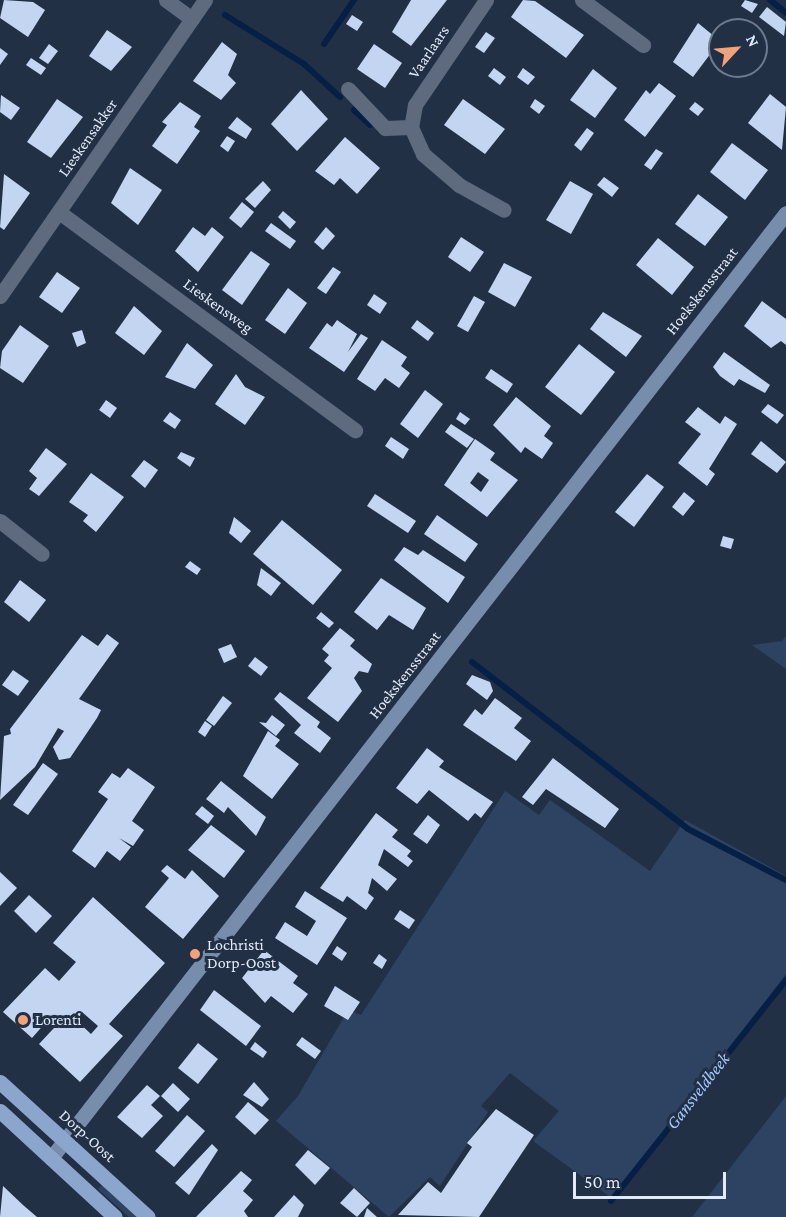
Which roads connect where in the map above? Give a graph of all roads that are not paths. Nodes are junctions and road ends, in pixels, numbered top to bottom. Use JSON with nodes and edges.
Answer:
{"nodes":[{"id":1,"x":166,"y":0,"type":"edge"},
{"id":2,"x":205,"y":0,"type":"edge"},
{"id":3,"x":486,"y":0,"type":"edge"},
{"id":4,"x":582,"y":0,"type":"edge"},
{"id":5,"x":192,"y":19,"type":"junction"},
{"id":6,"x":643,"y":45,"type":"dead end"},
{"id":7,"x":348,"y":89,"type":"dead end"},
{"id":8,"x":411,"y":127,"type":"junction"},
{"id":9,"x":504,"y":210,"type":"dead end"},
{"id":10,"x":59,"y":212,"type":"junction"},
{"id":11,"x":786,"y":213,"type":"edge"},
{"id":12,"x":0,"y":296,"type":"edge"},
{"id":13,"x":355,"y":430,"type":"dead end"},
{"id":14,"x":0,"y":521,"type":"edge"},
{"id":15,"x":42,"y":554,"type":"dead end"},
{"id":16,"x":0,"y":1082,"type":"edge"},
{"id":17,"x":0,"y":1111,"type":"edge"},
{"id":18,"x":67,"y":1141,"type":"junction"},
{"id":19,"x":51,"y":1158,"type":"junction"},
{"id":20,"x":115,"y":1217,"type":"edge"},
{"id":21,"x":148,"y":1217,"type":"edge"}],
"edges":[{"from":1,"to":5,"type":"street"},
{"from":2,"to":5,"type":"street","name":"Lieskensakker"},
{"from":3,"to":8,"type":"street","name":"Vaarlaars"},
{"from":4,"to":6,"type":"street"},
{"from":5,"to":10,"type":"street","name":"Lieskensakker"},
{"from":7,"to":8,"type":"street"},
{"from":8,"to":9,"type":"street"},
{"from":10,"to":12,"type":"street","name":"Lieskensakker"},
{"from":10,"to":13,"type":"street","name":"Lieskensweg"},
{"from":11,"to":18,"type":"street","name":"Hoekskensstraat"},
{"from":14,"to":15,"type":"street"},
{"from":16,"to":18,"type":"main road","name":"Dorp-Oost"},
{"from":17,"to":19,"type":"main road"},
{"from":18,"to":19,"type":"street","name":"Hoekskensstraat"},
{"from":18,"to":21,"type":"main road","name":"Dorp-Oost"},
{"from":19,"to":20,"type":"main road"}]}
